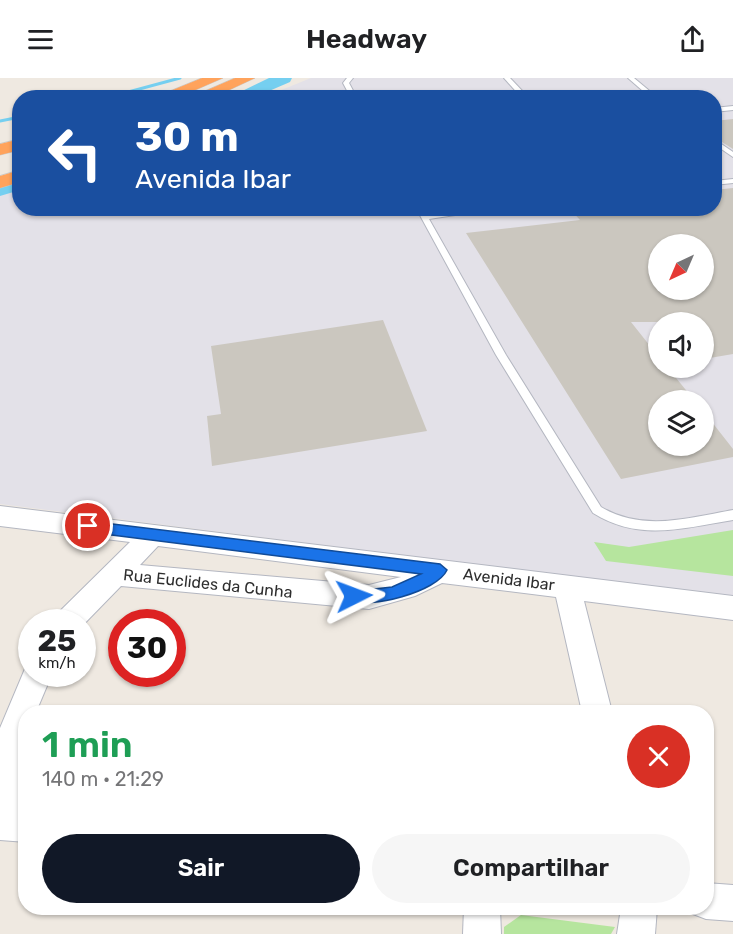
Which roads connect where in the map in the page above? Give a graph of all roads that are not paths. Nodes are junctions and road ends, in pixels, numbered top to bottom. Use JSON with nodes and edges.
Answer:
{"nodes":[{"id":1,"x":216,"y":78,"type":"edge"},
{"id":2,"x":507,"y":78,"type":"edge"},
{"id":3,"x":631,"y":78,"type":"edge"},
{"id":4,"x":255,"y":80,"type":"edge"},
{"id":5,"x":183,"y":90,"type":"edge"},
{"id":6,"x":223,"y":90,"type":"edge"},
{"id":7,"x":237,"y":90,"type":"edge"},
{"id":8,"x":518,"y":90,"type":"edge"},
{"id":9,"x":645,"y":90,"type":"edge"},
{"id":10,"x":424,"y":216,"type":"edge"},
{"id":11,"x":733,"y":515,"type":"edge"},
{"id":12,"x":0,"y":516,"type":"edge"},
{"id":13,"x":154,"y":534,"type":"junction"},
{"id":14,"x":440,"y":570,"type":"junction"},
{"id":15,"x":115,"y":574,"type":"junction"},
{"id":16,"x":567,"y":587,"type":"junction"},
{"id":17,"x":81,"y":609,"type":"edge"},
{"id":18,"x":733,"y":609,"type":"edge"},
{"id":19,"x":32,"y":687,"type":"edge"},
{"id":20,"x":24,"y":705,"type":"edge"},
{"id":21,"x":595,"y":705,"type":"edge"},
{"id":22,"x":18,"y":720,"type":"edge"},
{"id":23,"x":0,"y":814,"type":"edge"},
{"id":24,"x":0,"y":823,"type":"edge"},
{"id":25,"x":18,"y":824,"type":"edge"},
{"id":26,"x":714,"y":902,"type":"edge"},
{"id":27,"x":733,"y":903,"type":"edge"},
{"id":28,"x":482,"y":915,"type":"edge"},
{"id":29,"x":638,"y":915,"type":"edge"},
{"id":30,"x":482,"y":934,"type":"edge"},
{"id":31,"x":636,"y":934,"type":"edge"}],
"edges":[{"from":1,"to":5,"type":"highway"},
{"from":2,"to":8,"type":"lane"},
{"from":3,"to":9,"type":"lane"},
{"from":4,"to":6,"type":"highway"},
{"from":4,"to":7,"type":"highway"},
{"from":10,"to":11,"type":"lane"},
{"from":12,"to":13,"type":"street","name":"Avenida Ibar"},
{"from":13,"to":14,"type":"street","name":"Avenida Ibar"},
{"from":13,"to":15,"type":"street","name":"Rua Euclides da Cunha"},
{"from":14,"to":15,"type":"street","name":"Rua Euclides da Cunha"},
{"from":14,"to":16,"type":"street","name":"Avenida Ibar"},
{"from":15,"to":17,"type":"street","name":"Rua Euclides da Cunha"},
{"from":16,"to":18,"type":"street","name":"Avenida Ibar"},
{"from":16,"to":21,"type":"street"},
{"from":19,"to":20,"type":"street"},
{"from":22,"to":23,"type":"street"},
{"from":24,"to":25,"type":"street"},
{"from":26,"to":27,"type":"street"},
{"from":28,"to":30,"type":"street"},
{"from":29,"to":31,"type":"street"}]}
